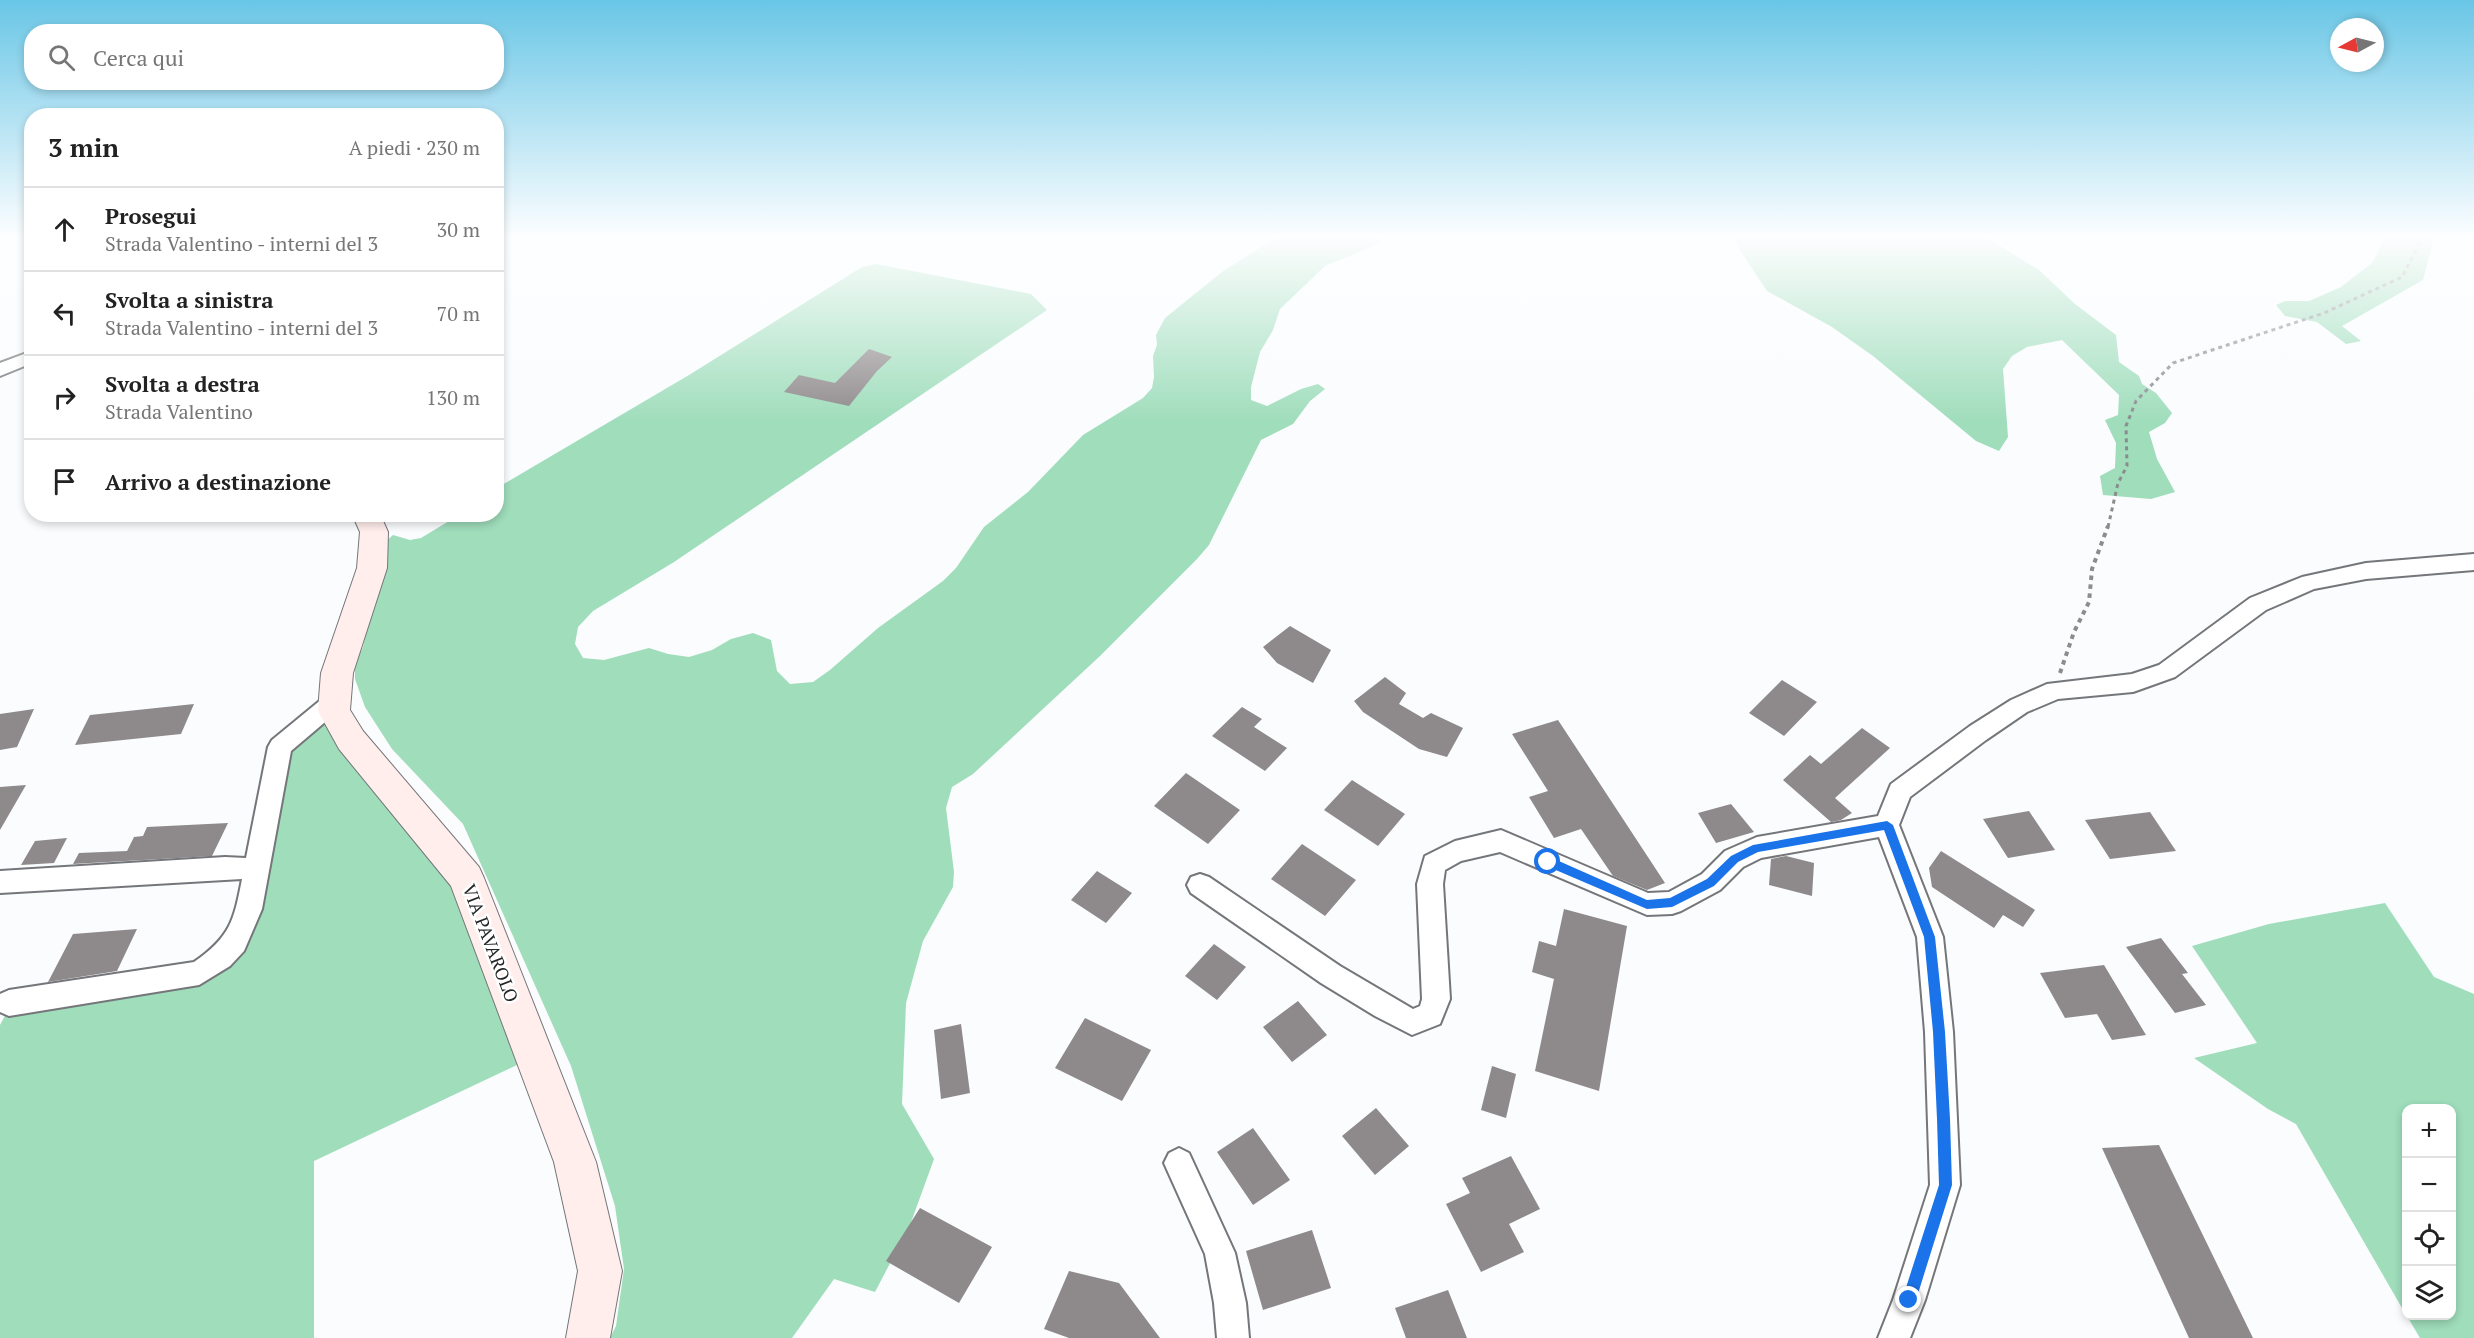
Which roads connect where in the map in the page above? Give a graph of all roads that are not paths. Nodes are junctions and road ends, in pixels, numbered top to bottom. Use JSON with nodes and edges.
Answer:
{"nodes":[{"id":1,"x":24,"y":360,"type":"edge"},
{"id":2,"x":0,"y":370,"type":"edge"},
{"id":3,"x":370,"y":522,"type":"edge"},
{"id":4,"x":2474,"y":562,"type":"edge"},
{"id":5,"x":336,"y":699,"type":"junction"},
{"id":6,"x":1887,"y":825,"type":"junction"},
{"id":7,"x":255,"y":869,"type":"junction"},
{"id":8,"x":0,"y":882,"type":"edge"},
{"id":9,"x":1200,"y":885,"type":"dead end"},
{"id":10,"x":9,"y":1003,"type":"dead end"},
{"id":11,"x":1179,"y":1163,"type":"dead end"},
{"id":12,"x":588,"y":1338,"type":"edge"},
{"id":13,"x":1233,"y":1338,"type":"edge"},
{"id":14,"x":1894,"y":1338,"type":"edge"}],
"edges":[{"from":1,"to":2,"type":"street"},
{"from":3,"to":5,"type":"street","name":"VIA PAVAROLO"},
{"from":4,"to":6,"type":"street"},
{"from":5,"to":7,"type":"street"},
{"from":5,"to":12,"type":"street","name":"VIA PAVAROLO"},
{"from":6,"to":9,"type":"street"},
{"from":6,"to":14,"type":"street"},
{"from":7,"to":8,"type":"street"},
{"from":7,"to":10,"type":"street"},
{"from":11,"to":13,"type":"street"}]}
